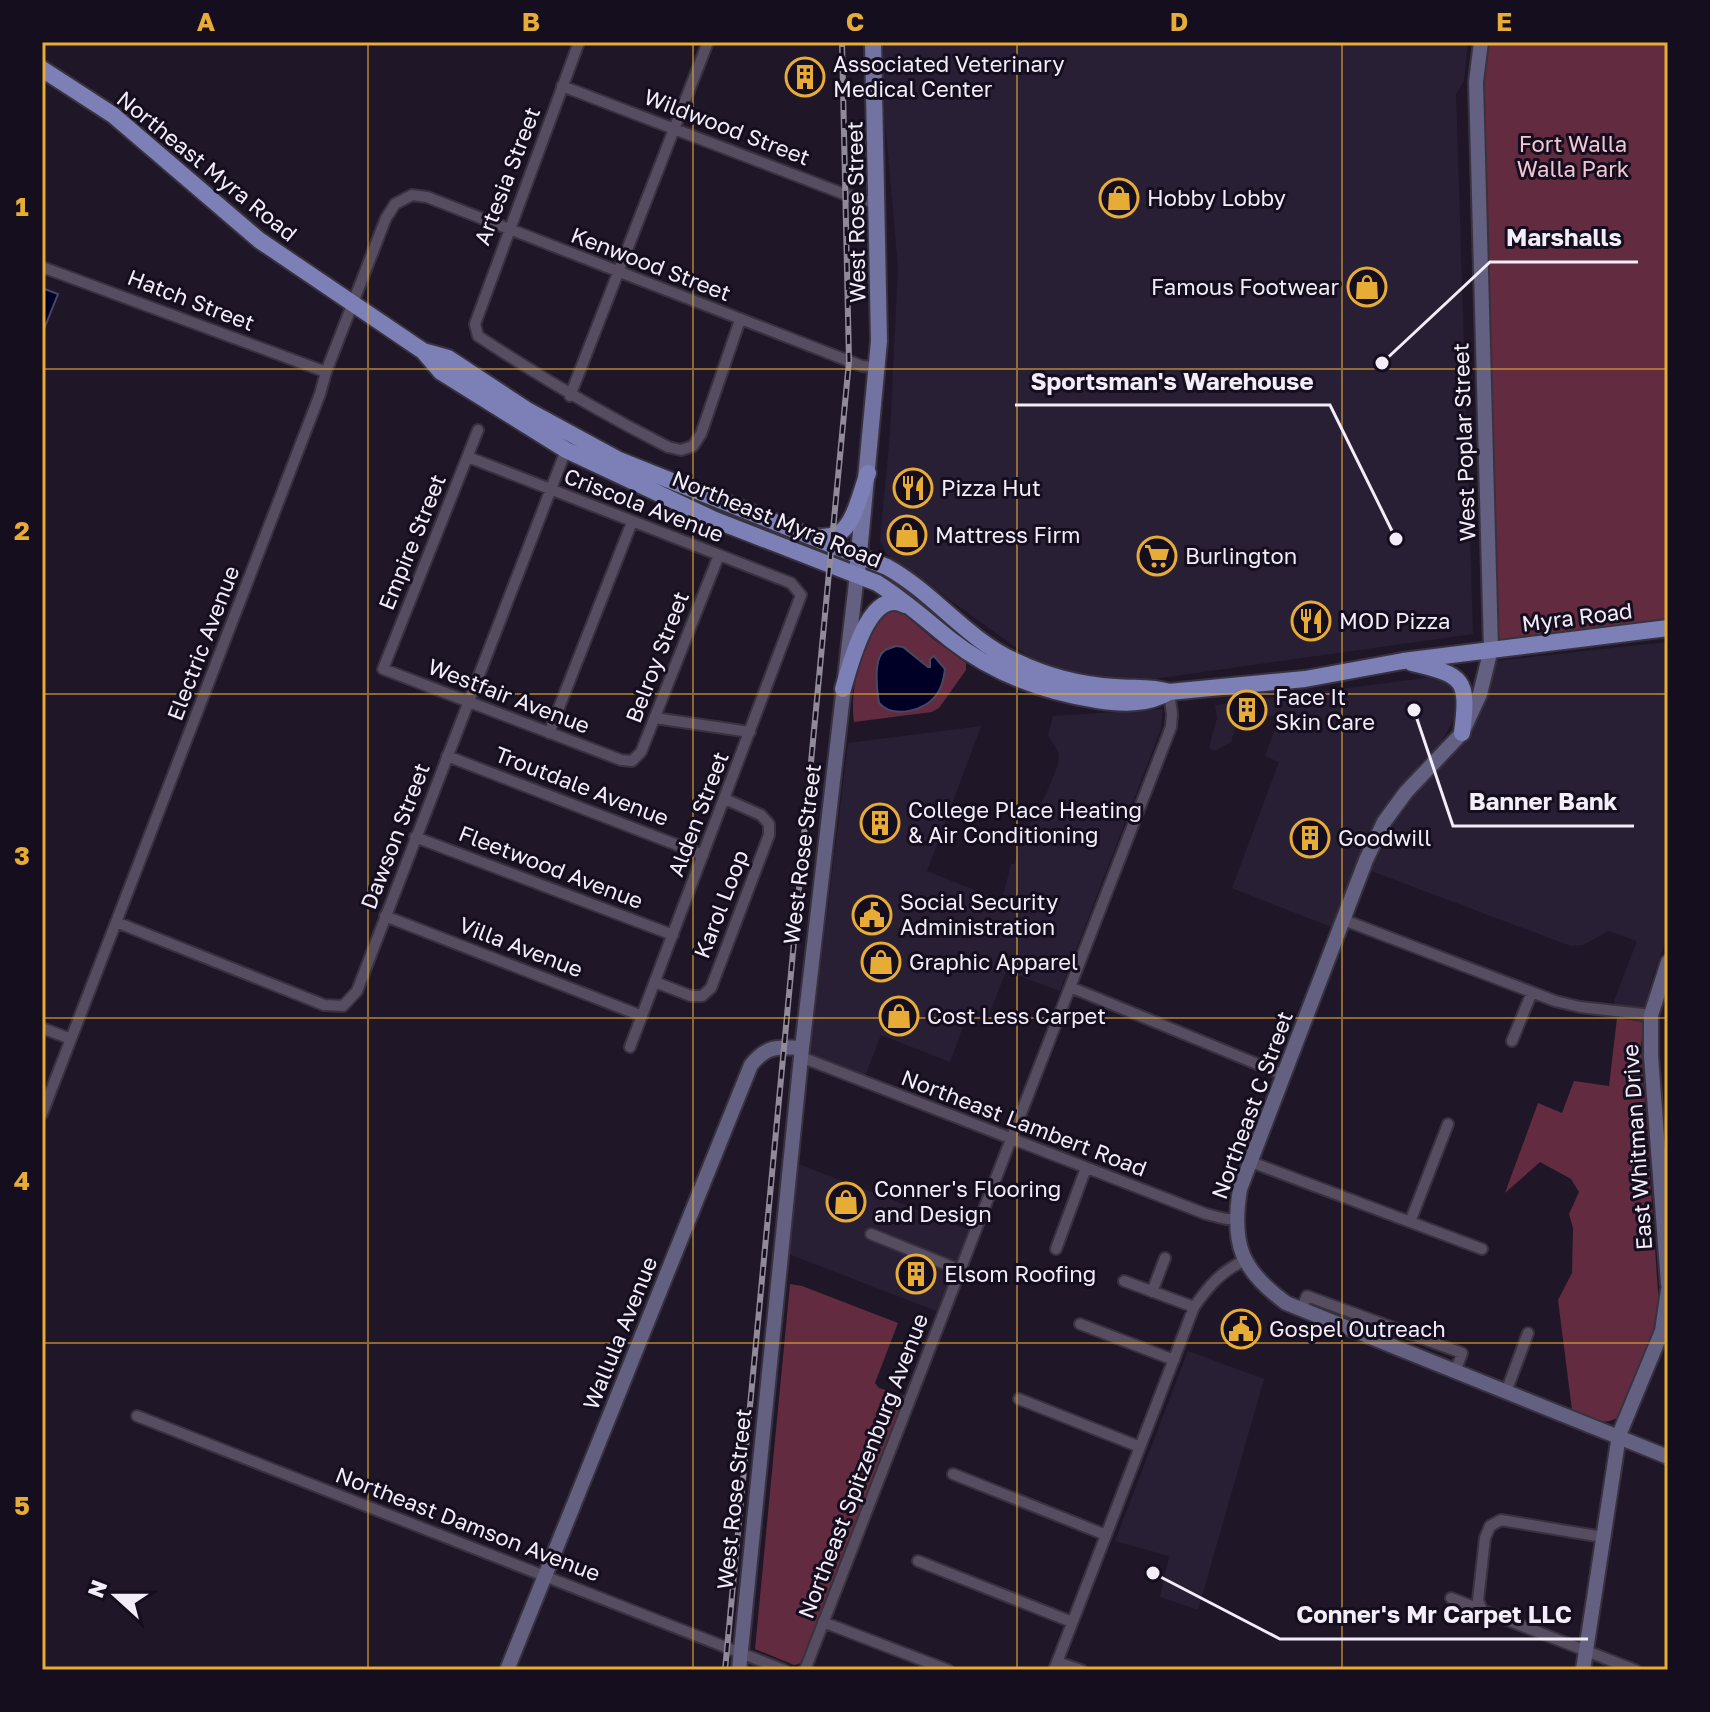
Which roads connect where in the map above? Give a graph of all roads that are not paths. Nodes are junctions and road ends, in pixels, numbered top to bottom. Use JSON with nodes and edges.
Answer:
{"nodes":[{"id":1,"x":579,"y":42,"type":"edge"},
{"id":2,"x":708,"y":42,"type":"edge"},
{"id":3,"x":873,"y":42,"type":"edge"},
{"id":4,"x":1481,"y":42,"type":"edge"},
{"id":5,"x":42,"y":69,"type":"edge"},
{"id":6,"x":562,"y":86,"type":"junction"},
{"id":7,"x":674,"y":129,"type":"junction"},
{"id":8,"x":412,"y":195,"type":"joint"},
{"id":9,"x":877,"y":204,"type":"junction"},
{"id":10,"x":507,"y":230,"type":"junction"},
{"id":11,"x":42,"y":267,"type":"edge"},
{"id":12,"x":618,"y":273,"type":"junction"},
{"id":13,"x":353,"y":302,"type":"junction"},
{"id":14,"x":740,"y":320,"type":"junction"},
{"id":15,"x":423,"y":351,"type":"junction"},
{"id":16,"x":878,"y":367,"type":"junction"},
{"id":17,"x":326,"y":372,"type":"junction"},
{"id":18,"x":570,"y":396,"type":"junction"},
{"id":19,"x":478,"y":430,"type":"dead end"},
{"id":20,"x":566,"y":450,"type":"junction"},
{"id":21,"x":468,"y":457,"type":"junction"},
{"id":22,"x":868,"y":473,"type":"junction"},
{"id":23,"x":550,"y":490,"type":"junction"},
{"id":24,"x":632,"y":522,"type":"junction"},
{"id":25,"x":816,"y":538,"type":"junction"},
{"id":26,"x":859,"y":554,"type":"junction"},
{"id":27,"x":719,"y":555,"type":"junction"},
{"id":28,"x":857,"y":574,"type":"junction"},
{"id":29,"x":801,"y":595,"type":"joint"},
{"id":30,"x":920,"y":613,"type":"junction"},
{"id":31,"x":1668,"y":628,"type":"edge"},
{"id":32,"x":1491,"y":649,"type":"junction"},
{"id":33,"x":1403,"y":661,"type":"junction"},
{"id":34,"x":383,"y":669,"type":"joint"},
{"id":35,"x":843,"y":689,"type":"junction"},
{"id":36,"x":1169,"y":692,"type":"junction"},
{"id":37,"x":468,"y":702,"type":"junction"},
{"id":38,"x":655,"y":718,"type":"junction"},
{"id":39,"x":750,"y":732,"type":"junction"},
{"id":40,"x":549,"y":733,"type":"junction"},
{"id":41,"x":1462,"y":733,"type":"junction"},
{"id":42,"x":447,"y":756,"type":"junction"},
{"id":43,"x":621,"y":760,"type":"joint"},
{"id":44,"x":725,"y":799,"type":"junction"},
{"id":45,"x":415,"y":837,"type":"junction"},
{"id":46,"x":703,"y":855,"type":"junction"},
{"id":47,"x":385,"y":916,"type":"junction"},
{"id":48,"x":1344,"y":920,"type":"junction"},
{"id":49,"x":116,"y":922,"type":"junction"},
{"id":50,"x":673,"y":935,"type":"junction"},
{"id":51,"x":1668,"y":962,"type":"edge"},
{"id":52,"x":655,"y":982,"type":"junction"},
{"id":53,"x":1070,"y":987,"type":"junction"},
{"id":54,"x":1532,"y":992,"type":"junction"},
{"id":55,"x":1651,"y":1015,"type":"junction"},
{"id":56,"x":642,"y":1016,"type":"junction"},
{"id":57,"x":42,"y":1028,"type":"edge"},
{"id":58,"x":71,"y":1039,"type":"junction"},
{"id":59,"x":1512,"y":1041,"type":"dead end"},
{"id":60,"x":630,"y":1047,"type":"dead end"},
{"id":61,"x":801,"y":1052,"type":"junction"},
{"id":62,"x":1284,"y":1075,"type":"junction"},
{"id":63,"x":42,"y":1114,"type":"edge"},
{"id":64,"x":1448,"y":1124,"type":"dead end"},
{"id":65,"x":1012,"y":1140,"type":"junction"},
{"id":66,"x":1251,"y":1162,"type":"junction"},
{"id":67,"x":1086,"y":1168,"type":"junction"},
{"id":68,"x":1235,"y":1219,"type":"junction"},
{"id":69,"x":1410,"y":1222,"type":"junction"},
{"id":70,"x":871,"y":1234,"type":"dead end"},
{"id":71,"x":1056,"y":1249,"type":"dead end"},
{"id":72,"x":1482,"y":1249,"type":"dead end"},
{"id":73,"x":1165,"y":1258,"type":"dead end"},
{"id":74,"x":1244,"y":1261,"type":"junction"},
{"id":75,"x":960,"y":1270,"type":"junction"},
{"id":76,"x":1124,"y":1281,"type":"dead end"},
{"id":77,"x":1668,"y":1287,"type":"edge"},
{"id":78,"x":1152,"y":1292,"type":"junction"},
{"id":79,"x":1194,"y":1307,"type":"junction"},
{"id":80,"x":1080,"y":1324,"type":"dead end"},
{"id":81,"x":1665,"y":1332,"type":"edge"},
{"id":82,"x":1528,"y":1333,"type":"dead end"},
{"id":83,"x":1174,"y":1360,"type":"junction"},
{"id":84,"x":1506,"y":1392,"type":"junction"},
{"id":85,"x":1019,"y":1399,"type":"dead end"},
{"id":86,"x":137,"y":1416,"type":"dead end"},
{"id":87,"x":1619,"y":1435,"type":"junction"},
{"id":88,"x":1140,"y":1447,"type":"junction"},
{"id":89,"x":1668,"y":1457,"type":"edge"},
{"id":90,"x":953,"y":1474,"type":"dead end"},
{"id":91,"x":1106,"y":1535,"type":"junction"},
{"id":92,"x":1603,"y":1537,"type":"junction"},
{"id":93,"x":918,"y":1561,"type":"dead end"},
{"id":94,"x":546,"y":1575,"type":"junction"},
{"id":95,"x":1451,"y":1598,"type":"dead end"},
{"id":96,"x":1482,"y":1610,"type":"junction"},
{"id":97,"x":823,"y":1622,"type":"junction"},
{"id":98,"x":1072,"y":1622,"type":"junction"},
{"id":99,"x":1586,"y":1651,"type":"junction"},
{"id":100,"x":740,"y":1653,"type":"junction"},
{"id":101,"x":1056,"y":1666,"type":"edge"},
{"id":102,"x":507,"y":1670,"type":"edge"},
{"id":103,"x":739,"y":1670,"type":"edge"},
{"id":104,"x":784,"y":1670,"type":"edge"},
{"id":105,"x":805,"y":1670,"type":"edge"},
{"id":106,"x":948,"y":1670,"type":"edge"},
{"id":107,"x":1081,"y":1670,"type":"edge"},
{"id":108,"x":1583,"y":1670,"type":"edge"},
{"id":109,"x":1635,"y":1670,"type":"edge"}],
"edges":[{"from":1,"to":6,"type":"street","name":"Artesia Street"},
{"from":2,"to":7,"type":"street"},
{"from":3,"to":9,"type":"main road","name":"West Rose Street"},
{"from":4,"to":32,"type":"main road","name":"West Poplar Street"},
{"from":5,"to":13,"type":"highway","name":"Northeast Myra Road"},
{"from":6,"to":7,"type":"street","name":"Wildwood Street"},
{"from":6,"to":10,"type":"street","name":"Artesia Street"},
{"from":7,"to":9,"type":"street","name":"Wildwood Street"},
{"from":7,"to":12,"type":"street"},
{"from":8,"to":10,"type":"street","name":"Kenwood Street"},
{"from":8,"to":13,"type":"street","name":"Electric Avenue"},
{"from":9,"to":16,"type":"main road","name":"West Rose Street"},
{"from":10,"to":12,"type":"street","name":"Kenwood Street"},
{"from":10,"to":18,"type":"street","name":"Artesia Street"},
{"from":11,"to":17,"type":"street","name":"Hatch Street"},
{"from":12,"to":14,"type":"street","name":"Kenwood Street"},
{"from":12,"to":18,"type":"street"},
{"from":13,"to":15,"type":"highway","name":"Northeast Myra Road"},
{"from":13,"to":17,"type":"street","name":"Electric Avenue"},
{"from":14,"to":16,"type":"street","name":"Kenwood Street"},
{"from":14,"to":18,"type":"street"},
{"from":15,"to":20,"type":"highway","name":"Northeast Myra Road"},
{"from":15,"to":25,"type":"highway","name":"Northeast Myra Road"},
{"from":16,"to":22,"type":"main road","name":"West Rose Street"},
{"from":17,"to":49,"type":"street","name":"Electric Avenue"},
{"from":19,"to":21,"type":"street","name":"Empire Street"},
{"from":20,"to":23,"type":"street","name":"Dawson Street"},
{"from":20,"to":28,"type":"highway","name":"Northeast Myra Road"},
{"from":21,"to":23,"type":"street","name":"Criscola Avenue"},
{"from":21,"to":34,"type":"street","name":"Empire Street"},
{"from":22,"to":25,"type":"highway"},
{"from":22,"to":26,"type":"main road","name":"West Rose Street"},
{"from":23,"to":24,"type":"street","name":"Criscola Avenue"},
{"from":23,"to":37,"type":"street","name":"Dawson Street"},
{"from":24,"to":27,"type":"street","name":"Criscola Avenue"},
{"from":24,"to":40,"type":"street"},
{"from":25,"to":26,"type":"highway","name":"Northeast Myra Road"},
{"from":26,"to":28,"type":"main road","name":"West Rose Street"},
{"from":26,"to":36,"type":"highway","name":"Northeast Myra Road"},
{"from":27,"to":29,"type":"street","name":"Criscola Avenue"},
{"from":27,"to":38,"type":"street","name":"Belroy Street"},
{"from":28,"to":30,"type":"highway","name":"Northeast Myra Road"},
{"from":28,"to":35,"type":"main road","name":"West Rose Street"},
{"from":29,"to":39,"type":"street","name":"Alden Street"},
{"from":30,"to":35,"type":"highway"},
{"from":30,"to":36,"type":"highway","name":"Northeast Myra Road"},
{"from":31,"to":32,"type":"highway","name":"Myra Road"},
{"from":32,"to":33,"type":"highway","name":"Northeast Myra Road"},
{"from":32,"to":41,"type":"main road","name":"Northeast C Street"},
{"from":33,"to":36,"type":"highway","name":"Northeast Myra Road"},
{"from":33,"to":41,"type":"highway"},
{"from":34,"to":37,"type":"street","name":"Westfair Avenue"},
{"from":35,"to":61,"type":"main road","name":"West Rose Street"},
{"from":36,"to":53,"type":"street","name":"Northeast Spitzenburg Avenue"},
{"from":37,"to":40,"type":"street","name":"Westfair Avenue"},
{"from":37,"to":42,"type":"street","name":"Dawson Street"},
{"from":38,"to":39,"type":"street"},
{"from":38,"to":43,"type":"street","name":"Belroy Street"},
{"from":39,"to":44,"type":"street","name":"Alden Street"},
{"from":40,"to":43,"type":"street","name":"Westfair Avenue"},
{"from":41,"to":48,"type":"main road","name":"Northeast C Street"},
{"from":42,"to":45,"type":"street","name":"Dawson Street"},
{"from":42,"to":46,"type":"street","name":"Troutdale Avenue"},
{"from":44,"to":46,"type":"street","name":"Alden Street"},
{"from":44,"to":52,"type":"street","name":"Karol Loop"},
{"from":45,"to":47,"type":"street","name":"Dawson Street"},
{"from":45,"to":50,"type":"street","name":"Fleetwood Avenue"},
{"from":46,"to":50,"type":"street","name":"Alden Street"},
{"from":47,"to":49,"type":"street","name":"Dawson Street"},
{"from":47,"to":56,"type":"street","name":"Villa Avenue"},
{"from":48,"to":54,"type":"street"},
{"from":48,"to":62,"type":"main road","name":"Northeast C Street"},
{"from":49,"to":58,"type":"street","name":"Electric Avenue"},
{"from":50,"to":52,"type":"street","name":"Alden Street"},
{"from":51,"to":55,"type":"main road","name":"East Whitman Drive"},
{"from":52,"to":56,"type":"street","name":"Alden Street"},
{"from":53,"to":62,"type":"street"},
{"from":53,"to":65,"type":"street","name":"Northeast Spitzenburg Avenue"},
{"from":54,"to":55,"type":"street"},
{"from":54,"to":59,"type":"street"},
{"from":55,"to":77,"type":"main road","name":"East Whitman Drive"},
{"from":56,"to":60,"type":"street","name":"Alden Street"},
{"from":57,"to":58,"type":"street"},
{"from":58,"to":63,"type":"street","name":"Electric Avenue"},
{"from":61,"to":65,"type":"street","name":"Northeast Lambert Road"},
{"from":61,"to":94,"type":"main road","name":"Wallula Avenue"},
{"from":61,"to":100,"type":"main road","name":"West Rose Street"},
{"from":62,"to":66,"type":"main road","name":"Northeast C Street"},
{"from":64,"to":69,"type":"street"},
{"from":65,"to":67,"type":"street","name":"Northeast Lambert Road"},
{"from":65,"to":75,"type":"street","name":"Northeast Spitzenburg Avenue"},
{"from":66,"to":68,"type":"main road","name":"Northeast C Street"},
{"from":66,"to":69,"type":"street"},
{"from":67,"to":68,"type":"street","name":"Northeast Lambert Road"},
{"from":67,"to":71,"type":"street"},
{"from":68,"to":74,"type":"main road","name":"Northeast C Street"},
{"from":69,"to":72,"type":"street"},
{"from":70,"to":75,"type":"street"},
{"from":73,"to":78,"type":"street"},
{"from":74,"to":79,"type":"street"},
{"from":74,"to":84,"type":"main road"},
{"from":75,"to":97,"type":"street","name":"Northeast Spitzenburg Avenue"},
{"from":76,"to":78,"type":"street"},
{"from":77,"to":81,"type":"main road","name":"East Whitman Drive"},
{"from":78,"to":79,"type":"street"},
{"from":79,"to":83,"type":"street"},
{"from":80,"to":83,"type":"street"},
{"from":81,"to":87,"type":"main road","name":"East Whitman Drive"},
{"from":82,"to":84,"type":"street"},
{"from":83,"to":88,"type":"street"},
{"from":84,"to":87,"type":"main road"},
{"from":85,"to":88,"type":"street"},
{"from":86,"to":94,"type":"street","name":"Northeast Damson Avenue"},
{"from":87,"to":89,"type":"main road"},
{"from":87,"to":92,"type":"main road","name":"East Whitman Drive"},
{"from":88,"to":91,"type":"street"},
{"from":90,"to":91,"type":"street"},
{"from":91,"to":98,"type":"street"},
{"from":92,"to":96,"type":"street"},
{"from":92,"to":99,"type":"main road","name":"East Whitman Drive"},
{"from":93,"to":98,"type":"street"},
{"from":94,"to":100,"type":"street","name":"Northeast Damson Avenue"},
{"from":94,"to":102,"type":"main road","name":"Wallula Avenue"},
{"from":95,"to":96,"type":"street"},
{"from":96,"to":99,"type":"street"},
{"from":97,"to":105,"type":"street","name":"Northeast Spitzenburg Avenue"},
{"from":97,"to":106,"type":"street"},
{"from":98,"to":101,"type":"street"},
{"from":99,"to":108,"type":"main road","name":"East Whitman Drive"},
{"from":99,"to":109,"type":"street"},
{"from":100,"to":103,"type":"main road","name":"West Rose Street"},
{"from":100,"to":104,"type":"street","name":"Northeast Damson Avenue"},
{"from":101,"to":107,"type":"street"}]}
